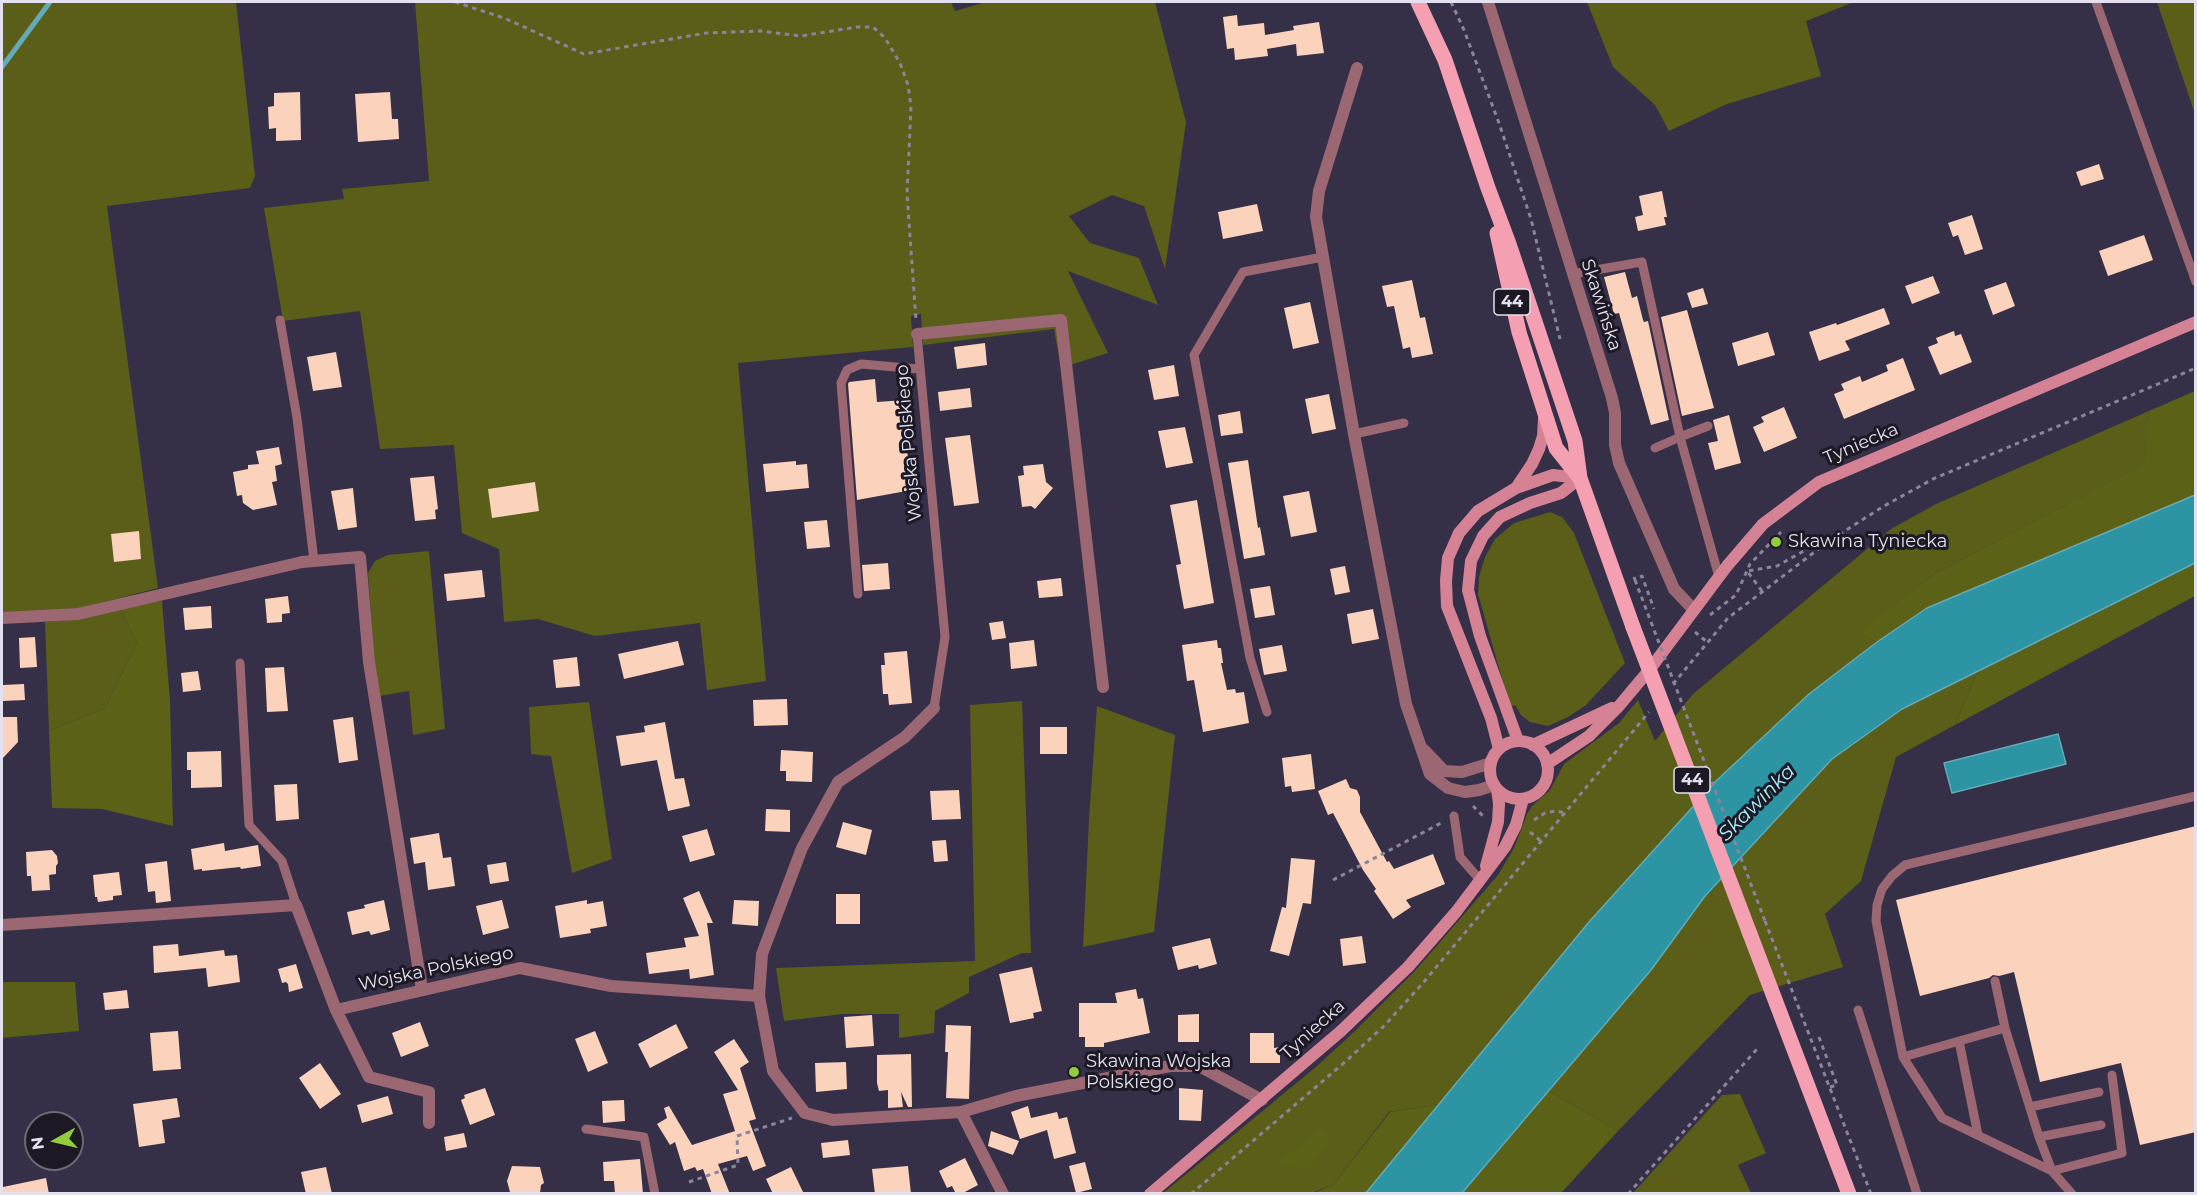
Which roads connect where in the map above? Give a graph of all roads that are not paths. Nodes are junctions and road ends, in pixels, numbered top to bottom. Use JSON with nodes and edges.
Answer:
{"nodes":[{"id":1,"x":1418,"y":2,"type":"edge"},
{"id":2,"x":1488,"y":2,"type":"edge"},
{"id":3,"x":2096,"y":2,"type":"edge"},
{"id":4,"x":1357,"y":68,"type":"dead end"},
{"id":5,"x":1488,"y":188,"type":"junction"},
{"id":6,"x":1323,"y":257,"type":"junction"},
{"id":7,"x":1572,"y":274,"type":"junction"},
{"id":8,"x":2196,"y":282,"type":"edge"},
{"id":9,"x":280,"y":320,"type":"dead end"},
{"id":10,"x":2196,"y":322,"type":"edge"},
{"id":11,"x":917,"y":334,"type":"joint"},
{"id":12,"x":919,"y":369,"type":"junction"},
{"id":13,"x":1545,"y":413,"type":"junction"},
{"id":14,"x":1404,"y":423,"type":"dead end"},
{"id":15,"x":1708,"y":426,"type":"dead end"},
{"id":16,"x":1354,"y":434,"type":"junction"},
{"id":17,"x":1680,"y":436,"type":"junction"},
{"id":18,"x":1655,"y":448,"type":"dead end"},
{"id":19,"x":1580,"y":478,"type":"junction"},
{"id":20,"x":1516,"y":488,"type":"junction"},
{"id":21,"x":314,"y":561,"type":"junction"},
{"id":22,"x":1719,"y":577,"type":"junction"},
{"id":23,"x":858,"y":594,"type":"dead end"},
{"id":24,"x":1694,"y":610,"type":"junction"},
{"id":25,"x":2,"y":618,"type":"edge"},
{"id":26,"x":240,"y":663,"type":"dead end"},
{"id":27,"x":1103,"y":687,"type":"dead end"},
{"id":28,"x":1618,"y":705,"type":"junction"},
{"id":29,"x":934,"y":708,"type":"joint"},
{"id":30,"x":1267,"y":712,"type":"dead end"},
{"id":31,"x":1518,"y":741,"type":"junction"},
{"id":32,"x":1533,"y":745,"type":"junction"},
{"id":33,"x":1420,"y":746,"type":"junction"},
{"id":34,"x":1499,"y":749,"type":"junction"},
{"id":35,"x":1491,"y":764,"type":"junction"},
{"id":36,"x":1547,"y":764,"type":"junction"},
{"id":37,"x":1496,"y":787,"type":"junction"},
{"id":38,"x":2196,"y":796,"type":"edge"},
{"id":39,"x":1522,"y":799,"type":"junction"},
{"id":40,"x":1454,"y":816,"type":"road end"},
{"id":41,"x":1482,"y":878,"type":"junction"},
{"id":42,"x":297,"y":908,"type":"junction"},
{"id":43,"x":2,"y":925,"type":"edge"},
{"id":44,"x":1995,"y":981,"type":"dead end"},
{"id":45,"x":422,"y":990,"type":"junction"},
{"id":46,"x":759,"y":996,"type":"junction"},
{"id":47,"x":336,"y":1010,"type":"junction"},
{"id":48,"x":1858,"y":1010,"type":"dead end"},
{"id":49,"x":2005,"y":1028,"type":"junction"},
{"id":50,"x":1959,"y":1041,"type":"junction"},
{"id":51,"x":1903,"y":1057,"type":"junction"},
{"id":52,"x":2112,"y":1075,"type":"dead end"},
{"id":53,"x":2099,"y":1092,"type":"dead end"},
{"id":54,"x":1262,"y":1100,"type":"junction"},
{"id":55,"x":2030,"y":1107,"type":"junction"},
{"id":56,"x":961,"y":1112,"type":"junction"},
{"id":57,"x":429,"y":1123,"type":"dead end"},
{"id":58,"x":2101,"y":1125,"type":"dead end"},
{"id":59,"x":586,"y":1129,"type":"dead end"},
{"id":60,"x":1978,"y":1135,"type":"junction"},
{"id":61,"x":2039,"y":1137,"type":"junction"},
{"id":62,"x":2052,"y":1171,"type":"junction"},
{"id":63,"x":655,"y":1194,"type":"edge"},
{"id":64,"x":1003,"y":1194,"type":"edge"},
{"id":65,"x":1150,"y":1194,"type":"edge"},
{"id":66,"x":1849,"y":1194,"type":"edge"},
{"id":67,"x":1917,"y":1194,"type":"edge"},
{"id":68,"x":2072,"y":1194,"type":"edge"}],
"edges":[{"from":1,"to":5,"type":"main road","number":"44"},
{"from":2,"to":7,"type":"street","name":"Skawińska"},
{"from":3,"to":8,"type":"lane"},
{"from":4,"to":6,"type":"street"},
{"from":5,"to":13,"type":"main road","number":"44"},
{"from":5,"to":19,"type":"main road","number":"44"},
{"from":6,"to":16,"type":"street"},
{"from":6,"to":30,"type":"lane"},
{"from":7,"to":17,"type":"lane"},
{"from":7,"to":24,"type":"street","name":"Skawińska"},
{"from":9,"to":21,"type":"lane"},
{"from":10,"to":22,"type":"street","name":"Tyniecka"},
{"from":11,"to":12,"type":"lane","name":"Wojska Polskiego"},
{"from":11,"to":27,"type":"street"},
{"from":12,"to":23,"type":"lane"},
{"from":12,"to":29,"type":"lane","name":"Wojska Polskiego"},
{"from":13,"to":19,"type":"main road","number":"44"},
{"from":13,"to":20,"type":"street"},
{"from":14,"to":16,"type":"lane"},
{"from":15,"to":17,"type":"lane"},
{"from":16,"to":33,"type":"street"},
{"from":17,"to":18,"type":"lane"},
{"from":17,"to":22,"type":"lane"},
{"from":19,"to":20,"type":"street"},
{"from":19,"to":31,"type":"street"},
{"from":19,"to":66,"type":"main road","number":"44","bridge":true},
{"from":20,"to":34,"type":"street"},
{"from":21,"to":25,"type":"street"},
{"from":21,"to":45,"type":"street"},
{"from":22,"to":24,"type":"street","name":"Tyniecka"},
{"from":24,"to":28,"type":"street","name":"Tyniecka"},
{"from":26,"to":42,"type":"lane"},
{"from":28,"to":32,"type":"street","name":"Tyniecka"},
{"from":28,"to":36,"type":"street","name":"Tyniecka"},
{"from":29,"to":46,"type":"street","name":"Wojska Polskiego"},
{"from":31,"to":32,"type":"street"},
{"from":31,"to":34,"type":"street"},
{"from":32,"to":36,"type":"street"},
{"from":33,"to":35,"type":"street"},
{"from":33,"to":37,"type":"street"},
{"from":34,"to":35,"type":"street"},
{"from":35,"to":37,"type":"street"},
{"from":36,"to":39,"type":"street"},
{"from":37,"to":39,"type":"street"},
{"from":37,"to":41,"type":"street","name":"Tyniecka"},
{"from":38,"to":51,"type":"lane"},
{"from":39,"to":41,"type":"street","name":"Tyniecka"},
{"from":40,"to":41,"type":"lane"},
{"from":41,"to":54,"type":"street","name":"Tyniecka"},
{"from":42,"to":43,"type":"street"},
{"from":42,"to":47,"type":"street"},
{"from":44,"to":49,"type":"lane"},
{"from":45,"to":46,"type":"street","name":"Wojska Polskiego"},
{"from":45,"to":47,"type":"street","name":"Wojska Polskiego"},
{"from":46,"to":56,"type":"street","name":"Wojska Polskiego"},
{"from":47,"to":57,"type":"street"},
{"from":48,"to":67,"type":"lane"},
{"from":49,"to":50,"type":"lane"},
{"from":49,"to":55,"type":"lane"},
{"from":50,"to":51,"type":"lane"},
{"from":50,"to":60,"type":"lane"},
{"from":51,"to":60,"type":"lane"},
{"from":52,"to":62,"type":"lane"},
{"from":53,"to":55,"type":"lane"},
{"from":54,"to":56,"type":"street"},
{"from":54,"to":65,"type":"street","name":"Tyniecka"},
{"from":55,"to":61,"type":"lane"},
{"from":56,"to":64,"type":"street"},
{"from":58,"to":61,"type":"lane"},
{"from":59,"to":63,"type":"lane"},
{"from":60,"to":62,"type":"lane"},
{"from":61,"to":62,"type":"lane"},
{"from":62,"to":68,"type":"lane"}]}
